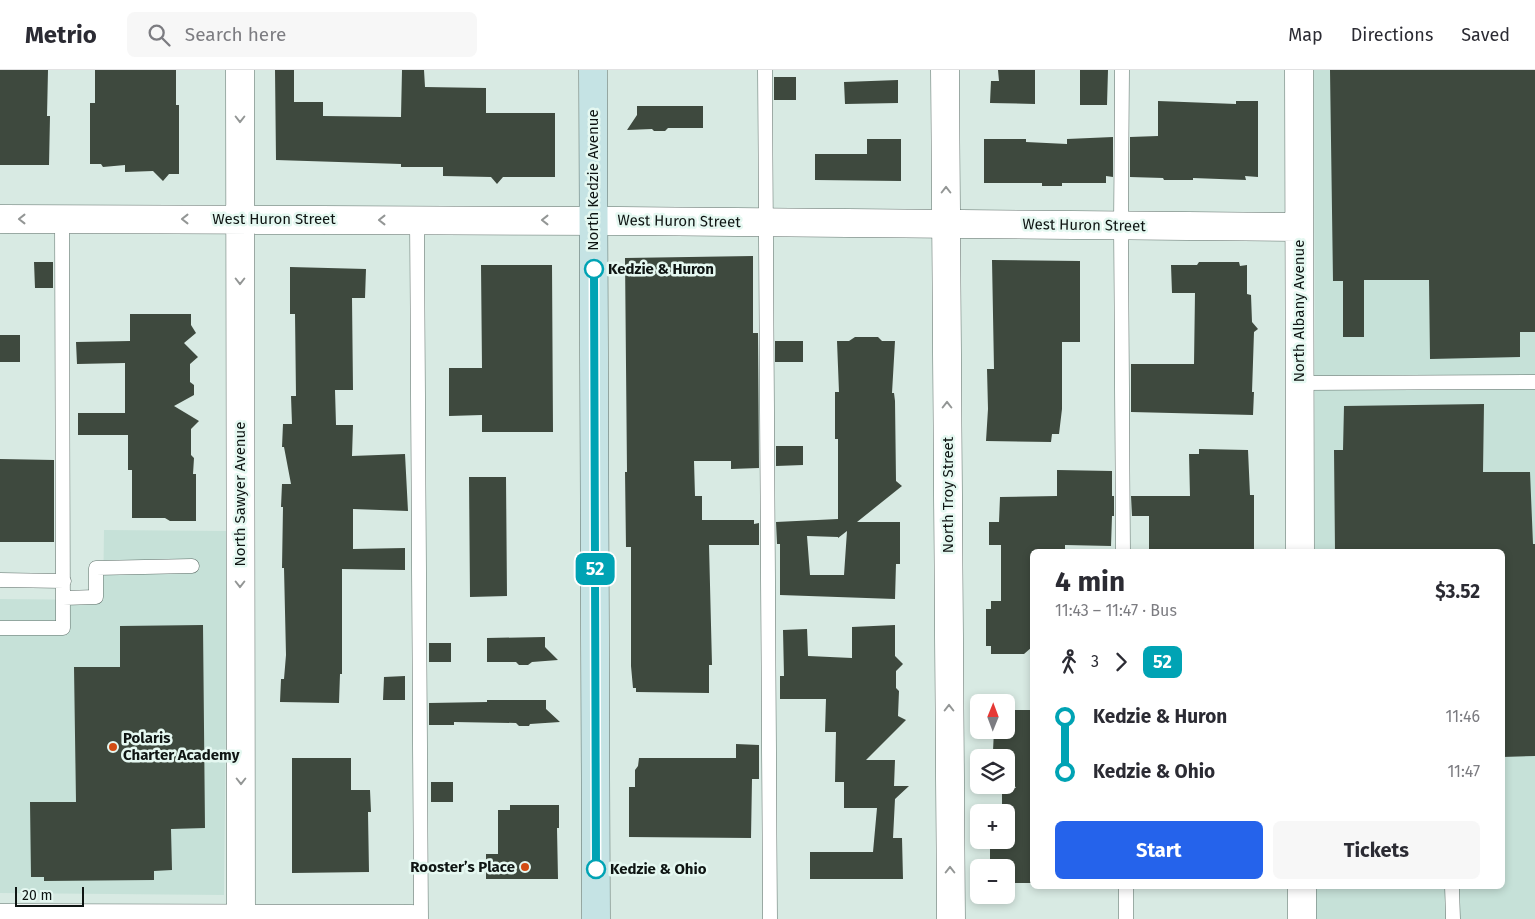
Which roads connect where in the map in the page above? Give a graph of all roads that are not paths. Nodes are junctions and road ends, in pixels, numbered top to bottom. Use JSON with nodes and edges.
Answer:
{"nodes":[{"id":1,"x":240,"y":70,"type":"edge"},
{"id":2,"x":593,"y":70,"type":"edge"},
{"id":3,"x":765,"y":70,"type":"edge"},
{"id":4,"x":945,"y":70,"type":"edge"},
{"id":5,"x":1122,"y":70,"type":"edge"},
{"id":6,"x":1299,"y":70,"type":"edge"},
{"id":7,"x":0,"y":219,"type":"edge"},
{"id":8,"x":62,"y":219,"type":"junction"},
{"id":9,"x":240,"y":219,"type":"junction"},
{"id":10,"x":417,"y":220,"type":"junction"},
{"id":11,"x":593,"y":221,"type":"junction"},
{"id":12,"x":766,"y":222,"type":"junction"},
{"id":13,"x":946,"y":224,"type":"junction"},
{"id":14,"x":1121,"y":225,"type":"junction"},
{"id":15,"x":1299,"y":227,"type":"junction"},
{"id":16,"x":1535,"y":382,"type":"edge"},
{"id":17,"x":1299,"y":383,"type":"junction"},
{"id":18,"x":1123,"y":549,"type":"edge"},
{"id":19,"x":1300,"y":549,"type":"edge"},
{"id":20,"x":192,"y":566,"type":"dead end"},
{"id":21,"x":0,"y":580,"type":"edge"},
{"id":22,"x":64,"y":581,"type":"junction"},
{"id":23,"x":63,"y":598,"type":"junction"},
{"id":24,"x":0,"y":628,"type":"edge"},
{"id":25,"x":1126,"y":889,"type":"edge"},
{"id":26,"x":1302,"y":889,"type":"edge"},
{"id":27,"x":1452,"y":889,"type":"edge"},
{"id":28,"x":0,"y":918,"type":"edge"},
{"id":29,"x":63,"y":918,"type":"edge"},
{"id":30,"x":241,"y":919,"type":"edge"},
{"id":31,"x":412,"y":919,"type":"edge"},
{"id":32,"x":421,"y":919,"type":"edge"},
{"id":33,"x":596,"y":919,"type":"edge"},
{"id":34,"x":770,"y":919,"type":"edge"},
{"id":35,"x":951,"y":919,"type":"edge"},
{"id":36,"x":1126,"y":919,"type":"edge"},
{"id":37,"x":1302,"y":919,"type":"edge"},
{"id":38,"x":1453,"y":919,"type":"edge"}],
"edges":[{"from":1,"to":9,"type":"street","name":"North Sawyer Avenue","one_way":true},
{"from":2,"to":11,"type":"main road","name":"North Kedzie Avenue"},
{"from":3,"to":12,"type":"lane"},
{"from":13,"to":4,"type":"street","name":"North Troy Street","one_way":true},
{"from":5,"to":14,"type":"lane"},
{"from":6,"to":15,"type":"street","name":"North Albany Avenue"},
{"from":8,"to":7,"type":"street","name":"West Huron Street","one_way":true},
{"from":9,"to":8,"type":"street","name":"West Huron Street","one_way":true},
{"from":8,"to":22,"type":"lane"},
{"from":10,"to":9,"type":"street","name":"West Huron Street","one_way":true},
{"from":9,"to":30,"type":"street","name":"North Sawyer Avenue","one_way":true},
{"from":11,"to":10,"type":"street","name":"West Huron Street","one_way":true},
{"from":10,"to":32,"type":"lane"},
{"from":11,"to":12,"type":"street","name":"West Huron Street"},
{"from":11,"to":33,"type":"main road","name":"North Kedzie Avenue"},
{"from":12,"to":13,"type":"street","name":"West Huron Street"},
{"from":12,"to":34,"type":"lane"},
{"from":13,"to":14,"type":"street","name":"West Huron Street"},
{"from":35,"to":13,"type":"street","name":"North Troy Street","one_way":true},
{"from":14,"to":15,"type":"street","name":"West Huron Street"},
{"from":14,"to":18,"type":"lane"},
{"from":15,"to":17,"type":"street","name":"North Albany Avenue"},
{"from":16,"to":17,"type":"lane"},
{"from":17,"to":19,"type":"street","name":"North Albany Avenue"},
{"from":20,"to":23,"type":"lane"},
{"from":21,"to":22,"type":"lane"},
{"from":22,"to":23,"type":"lane"},
{"from":23,"to":24,"type":"lane"},
{"from":25,"to":36,"type":"lane"},
{"from":26,"to":37,"type":"street"},
{"from":27,"to":38,"type":"lane"},
{"from":28,"to":29,"type":"street"},
{"from":29,"to":30,"type":"street"},
{"from":30,"to":31,"type":"street"}]}
